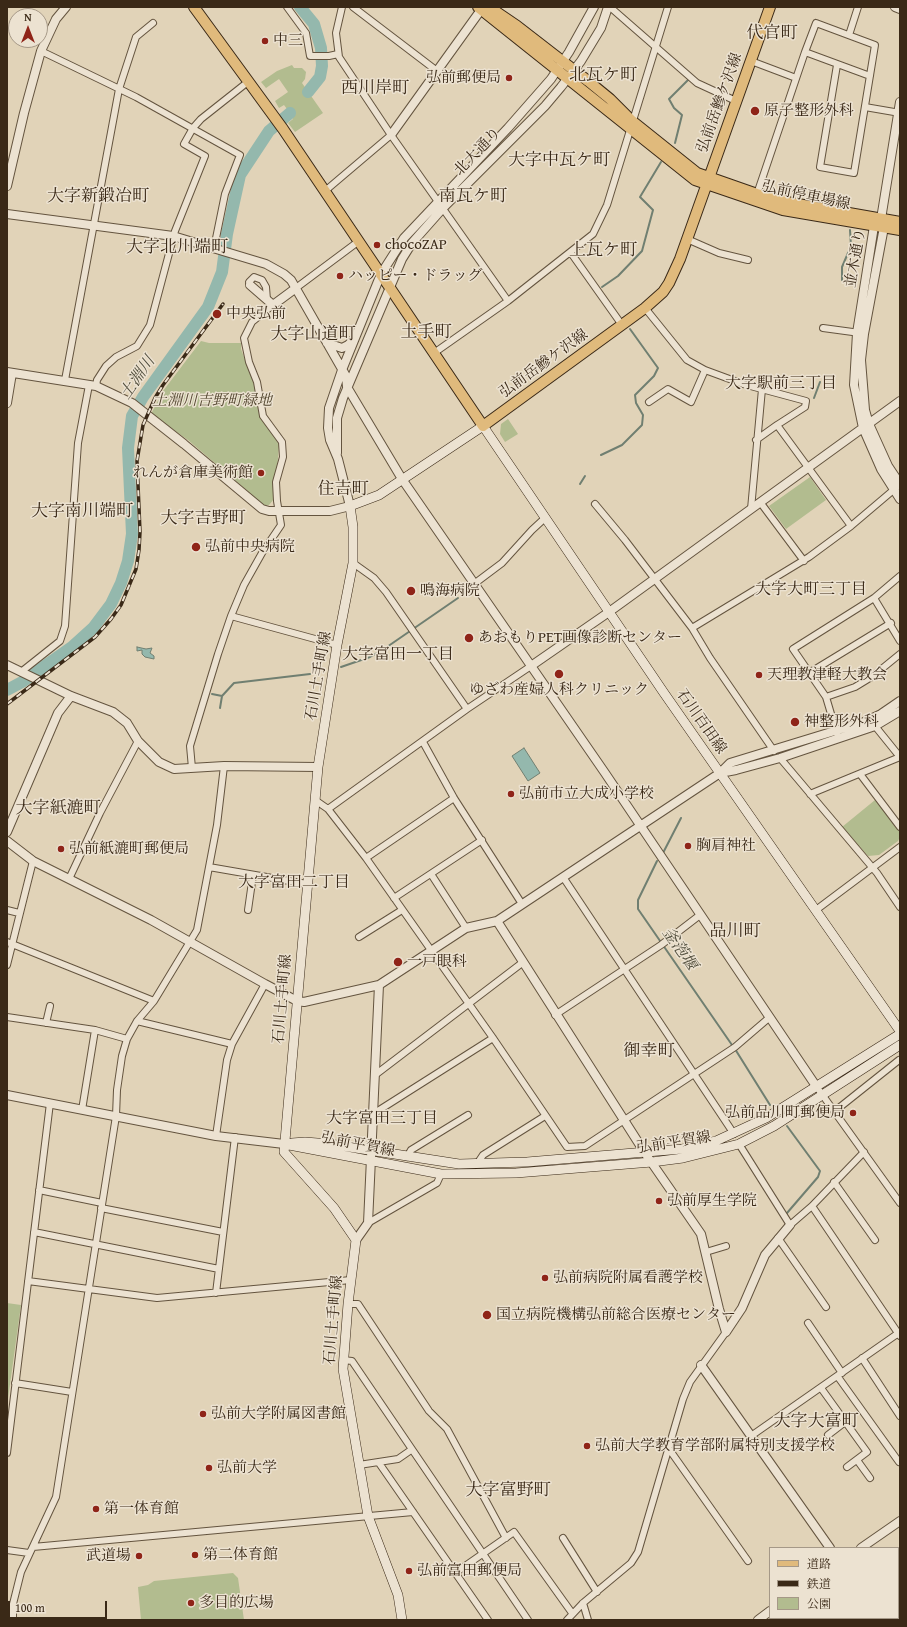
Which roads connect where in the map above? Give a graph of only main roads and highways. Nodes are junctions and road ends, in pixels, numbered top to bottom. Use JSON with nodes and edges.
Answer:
{"nodes":[{"id":1,"x":194,"y":7,"type":"edge"},
{"id":2,"x":770,"y":7,"type":"edge"},
{"id":3,"x":483,"y":8,"type":"edge"},
{"id":4,"x":708,"y":181,"type":"junction"},
{"id":5,"x":900,"y":222,"type":"edge"},
{"id":6,"x":880,"y":224,"type":"junction"},
{"id":7,"x":900,"y":230,"type":"edge"},
{"id":8,"x":483,"y":426,"type":"junction"},
{"id":9,"x":900,"y":1031,"type":"edge"},
{"id":10,"x":900,"y":1034,"type":"edge"},
{"id":11,"x":900,"y":1045,"type":"edge"},
{"id":12,"x":284,"y":1144,"type":"junction"},
{"id":13,"x":402,"y":1620,"type":"edge"}],
"edges":[{"from":1,"to":8,"type":"main road"},
{"from":2,"to":4,"type":"main road","name":"弘前岳鰺ケ沢線"},
{"from":3,"to":4,"type":"main road"},
{"from":4,"to":6,"type":"main road","name":"弘前停車場線"},
{"from":4,"to":6,"type":"main road","name":"弘前停車場線"},
{"from":4,"to":8,"type":"main road","name":"弘前岳鰺ケ沢線"},
{"from":5,"to":6,"type":"main road","name":"弘前停車場線"},
{"from":6,"to":7,"type":"main road","name":"弘前停車場線"},
{"from":8,"to":9,"type":"main road","name":"石川百田線"},
{"from":8,"to":12,"type":"main road","name":"石川土手町線"},
{"from":10,"to":12,"type":"main road","name":"弘前平賀線"},
{"from":11,"to":12,"type":"main road","name":"弘前平賀線"},
{"from":12,"to":13,"type":"main road","name":"石川土手町線"}]}
